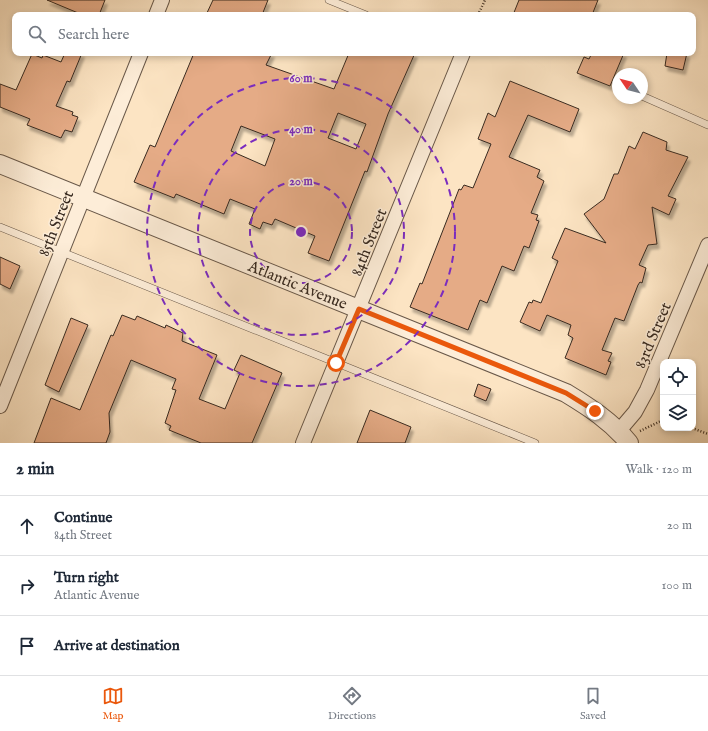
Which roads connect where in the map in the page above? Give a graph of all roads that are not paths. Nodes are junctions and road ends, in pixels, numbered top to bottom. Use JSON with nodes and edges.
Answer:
{"nodes":[{"id":1,"x":162,"y":0,"type":"edge"},
{"id":2,"x":329,"y":0,"type":"edge"},
{"id":3,"x":157,"y":12,"type":"edge"},
{"id":4,"x":359,"y":12,"type":"edge"},
{"id":5,"x":140,"y":56,"type":"edge"},
{"id":6,"x":461,"y":56,"type":"edge"},
{"id":7,"x":648,"y":99,"type":"edge"},
{"id":8,"x":708,"y":124,"type":"edge"},
{"id":9,"x":0,"y":164,"type":"edge"},
{"id":10,"x":84,"y":197,"type":"junction"},
{"id":11,"x":0,"y":227,"type":"edge"},
{"id":12,"x":708,"y":245,"type":"edge"},
{"id":13,"x":62,"y":252,"type":"junction"},
{"id":14,"x":359,"y":309,"type":"junction"},
{"id":15,"x":336,"y":363,"type":"junction"},
{"id":16,"x":0,"y":406,"type":"edge"},
{"id":17,"x":624,"y":438,"type":"edge"},
{"id":18,"x":303,"y":443,"type":"edge"},
{"id":19,"x":535,"y":443,"type":"edge"}],
"edges":[{"from":1,"to":3,"type":"street"},
{"from":2,"to":4,"type":"lane"},
{"from":5,"to":10,"type":"street","name":"85th Street"},
{"from":6,"to":14,"type":"street","name":"84th Street"},
{"from":7,"to":8,"type":"lane"},
{"from":9,"to":10,"type":"street","name":"Atlantic Avenue"},
{"from":10,"to":13,"type":"street","name":"85th Street"},
{"from":10,"to":14,"type":"street","name":"Atlantic Avenue"},
{"from":11,"to":13,"type":"lane"},
{"from":12,"to":17,"type":"street","name":"83rd Street"},
{"from":13,"to":15,"type":"lane"},
{"from":13,"to":16,"type":"street","name":"85th Street"},
{"from":14,"to":15,"type":"street","name":"84th Street"},
{"from":14,"to":17,"type":"street","name":"Atlantic Avenue"},
{"from":15,"to":18,"type":"street","name":"84th Street"},
{"from":15,"to":19,"type":"lane"}]}
